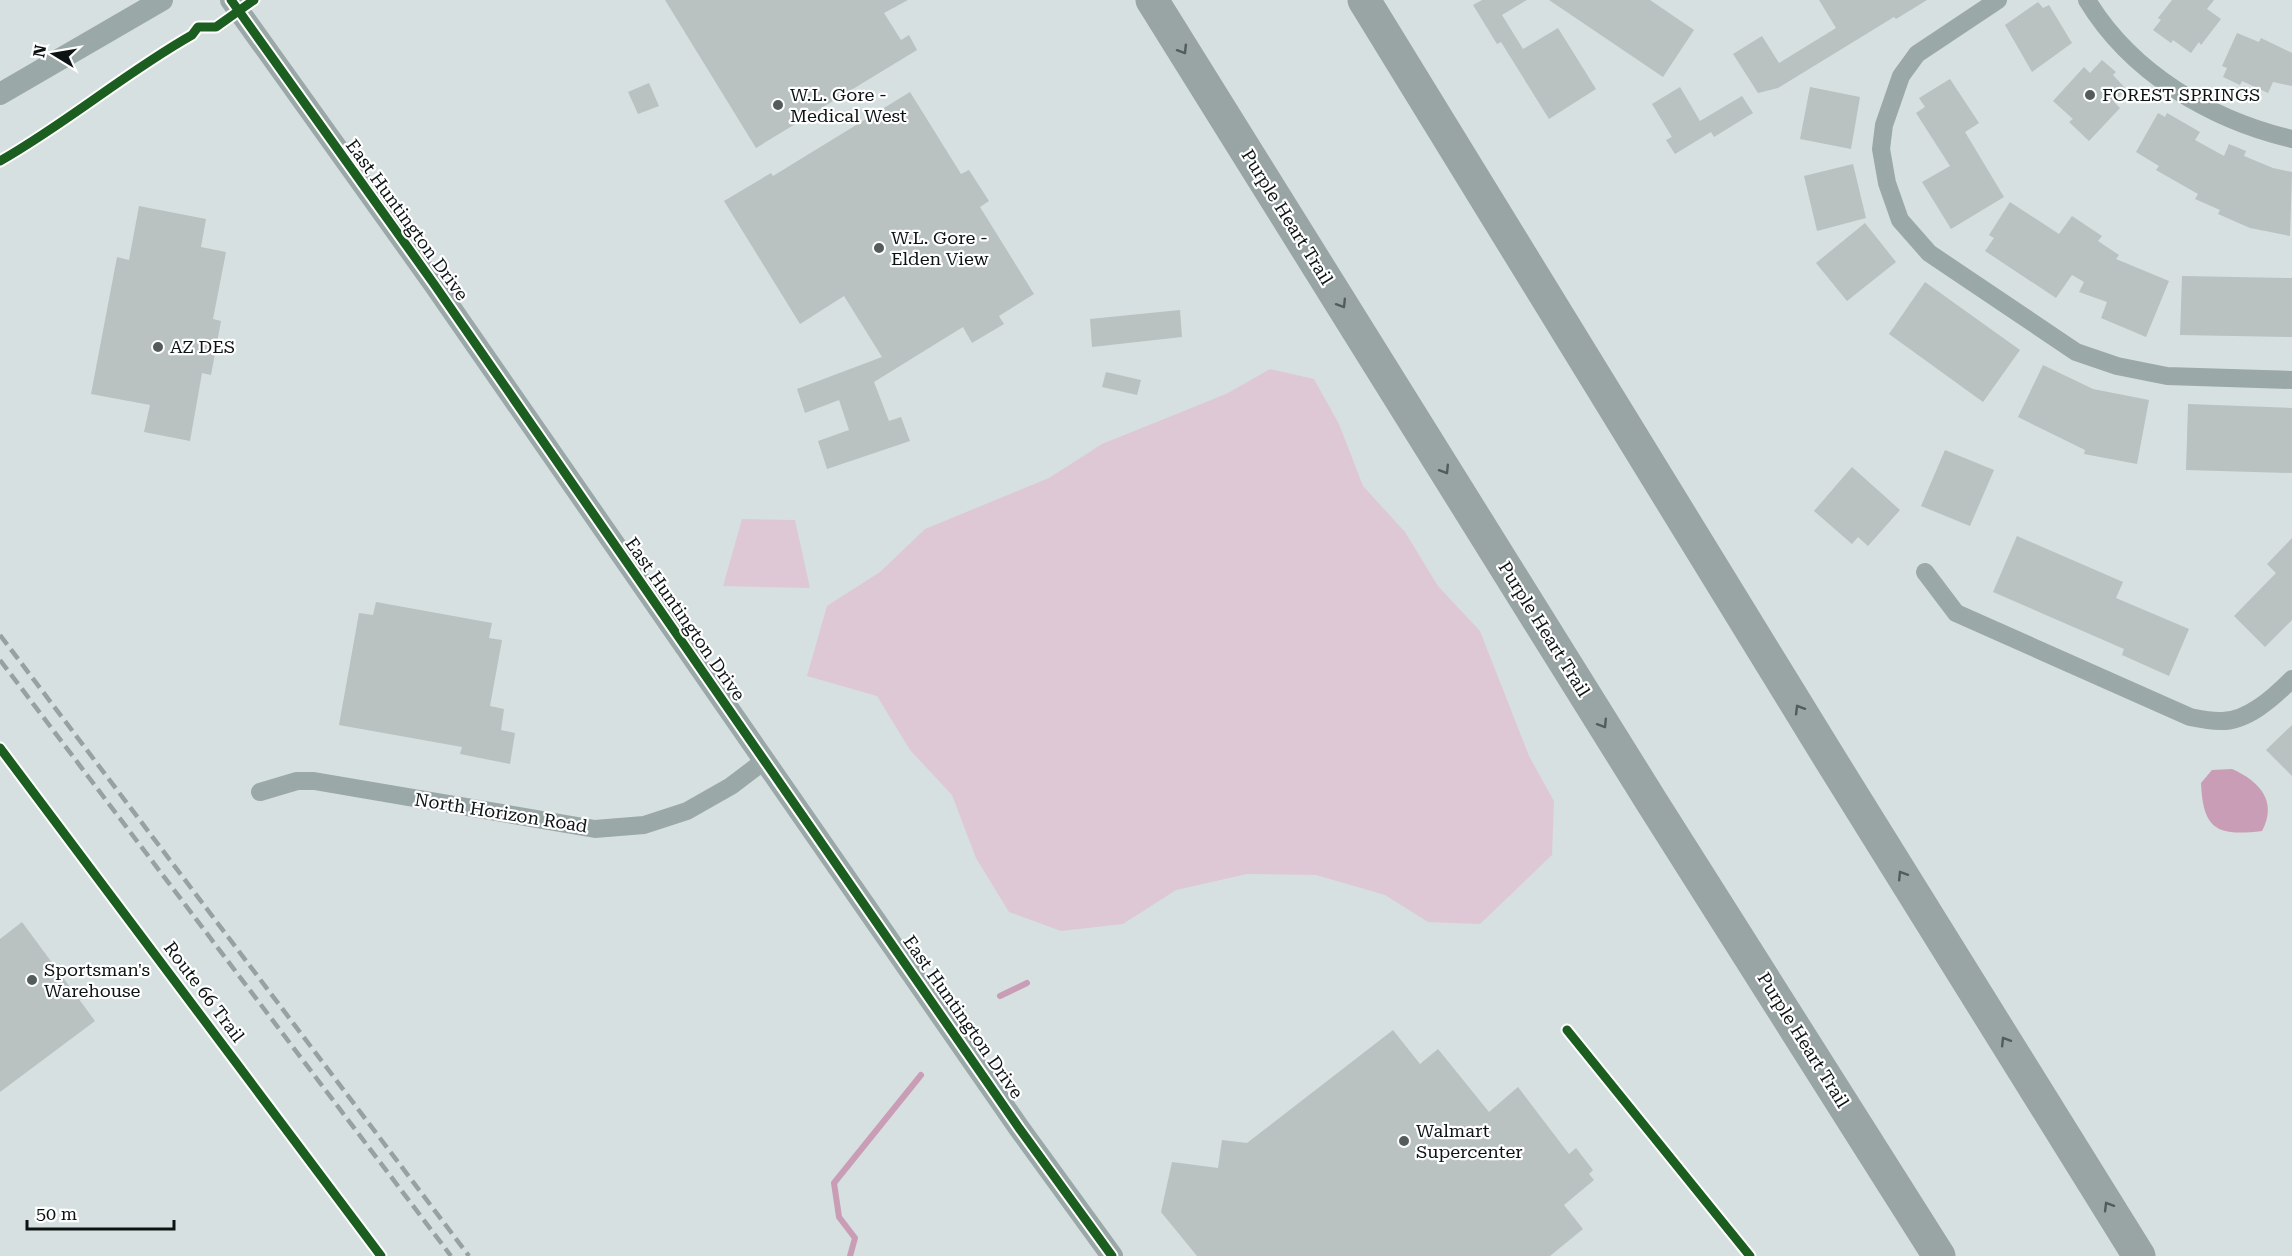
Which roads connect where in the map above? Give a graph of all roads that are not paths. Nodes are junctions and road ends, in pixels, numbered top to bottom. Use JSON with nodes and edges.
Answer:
{"nodes":[{"id":1,"x":162,"y":0,"type":"edge"},
{"id":2,"x":231,"y":0,"type":"edge"},
{"id":3,"x":1152,"y":0,"type":"edge"},
{"id":4,"x":1364,"y":0,"type":"edge"},
{"id":5,"x":1998,"y":0,"type":"edge"},
{"id":6,"x":2088,"y":0,"type":"edge"},
{"id":7,"x":0,"y":94,"type":"edge"},
{"id":8,"x":2292,"y":139,"type":"edge"},
{"id":9,"x":2292,"y":380,"type":"edge"},
{"id":10,"x":1925,"y":572,"type":"dead end"},
{"id":11,"x":2292,"y":679,"type":"edge"},
{"id":12,"x":764,"y":762,"type":"junction"},
{"id":13,"x":260,"y":792,"type":"dead end"},
{"id":14,"x":1112,"y":1256,"type":"edge"},
{"id":15,"x":1939,"y":1256,"type":"edge"},
{"id":16,"x":2139,"y":1256,"type":"edge"}],
"edges":[{"from":1,"to":7,"type":"street"},
{"from":2,"to":12,"type":"street","name":"East Huntington Drive"},
{"from":3,"to":15,"type":"highway","name":"Purple Heart Trail","one_way":true},
{"from":16,"to":4,"type":"highway","one_way":true},
{"from":5,"to":9,"type":"street"},
{"from":6,"to":8,"type":"street"},
{"from":10,"to":11,"type":"street"},
{"from":12,"to":13,"type":"street","name":"North Horizon Road"},
{"from":12,"to":14,"type":"street","name":"East Huntington Drive"}]}
